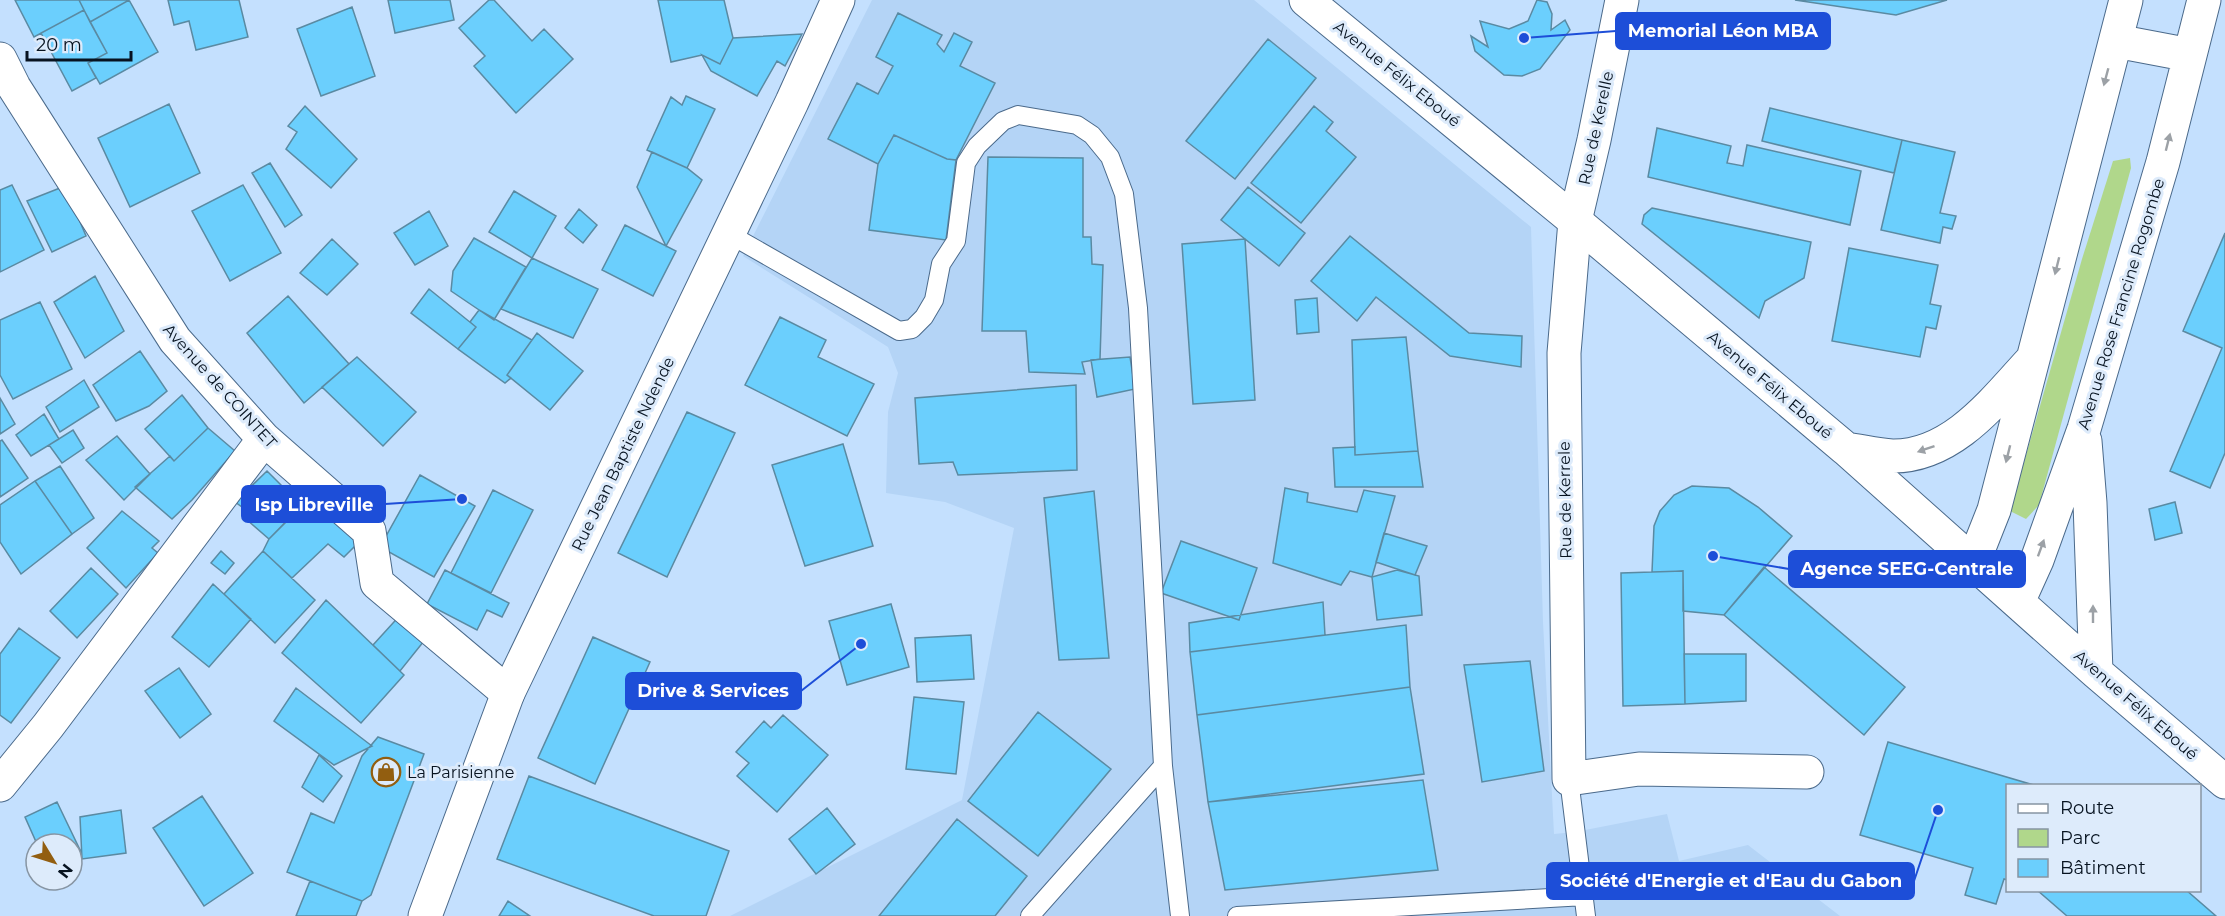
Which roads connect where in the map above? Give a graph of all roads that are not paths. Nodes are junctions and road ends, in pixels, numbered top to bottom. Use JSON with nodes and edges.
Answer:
{"nodes":[{"id":1,"x":838,"y":0,"type":"edge"},
{"id":2,"x":1306,"y":0,"type":"edge"},
{"id":3,"x":1622,"y":0,"type":"edge"},
{"id":4,"x":2126,"y":0,"type":"edge"},
{"id":5,"x":2204,"y":0,"type":"edge"},
{"id":6,"x":2116,"y":41,"type":"junction"},
{"id":7,"x":2190,"y":56,"type":"junction"},
{"id":8,"x":0,"y":59,"type":"edge"},
{"id":9,"x":1575,"y":221,"type":"junction"},
{"id":10,"x":729,"y":234,"type":"junction"},
{"id":11,"x":2033,"y":358,"type":"junction"},
{"id":12,"x":2084,"y":429,"type":"junction"},
{"id":13,"x":264,"y":438,"type":"junction"},
{"id":14,"x":1846,"y":449,"type":"junction"},
{"id":15,"x":1973,"y":563,"type":"junction"},
{"id":16,"x":2018,"y":602,"type":"junction"},
{"id":17,"x":2096,"y":672,"type":"junction"},
{"id":18,"x":508,"y":693,"type":"junction"},
{"id":19,"x":1162,"y":766,"type":"junction"},
{"id":20,"x":1807,"y":772,"type":"dead end"},
{"id":21,"x":1569,"y":779,"type":"junction"},
{"id":22,"x":2225,"y":782,"type":"edge"},
{"id":23,"x":0,"y":785,"type":"edge"},
{"id":24,"x":1585,"y":896,"type":"junction"},
{"id":25,"x":425,"y":916,"type":"edge"},
{"id":26,"x":1030,"y":916,"type":"edge"},
{"id":27,"x":1180,"y":916,"type":"edge"},
{"id":28,"x":1237,"y":916,"type":"edge"},
{"id":29,"x":1586,"y":916,"type":"edge"}],
"edges":[{"from":1,"to":10,"type":"main road","name":"Rue Jean Baptiste Ndende"},
{"from":2,"to":9,"type":"main road","name":"Avenue Félix Eboué"},
{"from":3,"to":9,"type":"main road","name":"Rue de Kerelle"},
{"from":4,"to":6,"type":"main road"},
{"from":5,"to":7,"type":"main road","name":"Avenue Rose Francine Rogombe"},
{"from":6,"to":7,"type":"main road"},
{"from":6,"to":11,"type":"main road","one_way":true},
{"from":12,"to":7,"type":"main road","name":"Avenue Rose Francine Rogombe","one_way":true},
{"from":8,"to":13,"type":"main road","name":"Avenue de COINTET"},
{"from":9,"to":14,"type":"main road","name":"Avenue Félix Eboué"},
{"from":9,"to":21,"type":"main road","name":"Rue de Kerrele"},
{"from":10,"to":18,"type":"main road","name":"Rue Jean Baptiste Ndende"},
{"from":10,"to":19,"type":"lane"},
{"from":11,"to":14,"type":"main road","one_way":true},
{"from":11,"to":15,"type":"main road","one_way":true},
{"from":16,"to":12,"type":"main road","name":"Avenue Rose Francine Rogombe","one_way":true},
{"from":17,"to":12,"type":"main road","one_way":true},
{"from":13,"to":18,"type":"main road","name":"Avenue de COINTET"},
{"from":13,"to":23,"type":"main road"},
{"from":14,"to":15,"type":"main road","name":"Avenue Félix Eboué"},
{"from":15,"to":16,"type":"main road","name":"Avenue Félix Eboué"},
{"from":16,"to":17,"type":"main road","name":"Avenue Félix Eboué"},
{"from":17,"to":22,"type":"main road","name":"Avenue Félix Eboué"},
{"from":18,"to":25,"type":"main road","name":"Rue Jean Baptiste Ndende"},
{"from":19,"to":26,"type":"lane"},
{"from":19,"to":27,"type":"lane"},
{"from":20,"to":21,"type":"main road"},
{"from":21,"to":24,"type":"lane"},
{"from":24,"to":28,"type":"lane"},
{"from":24,"to":29,"type":"lane"}]}
